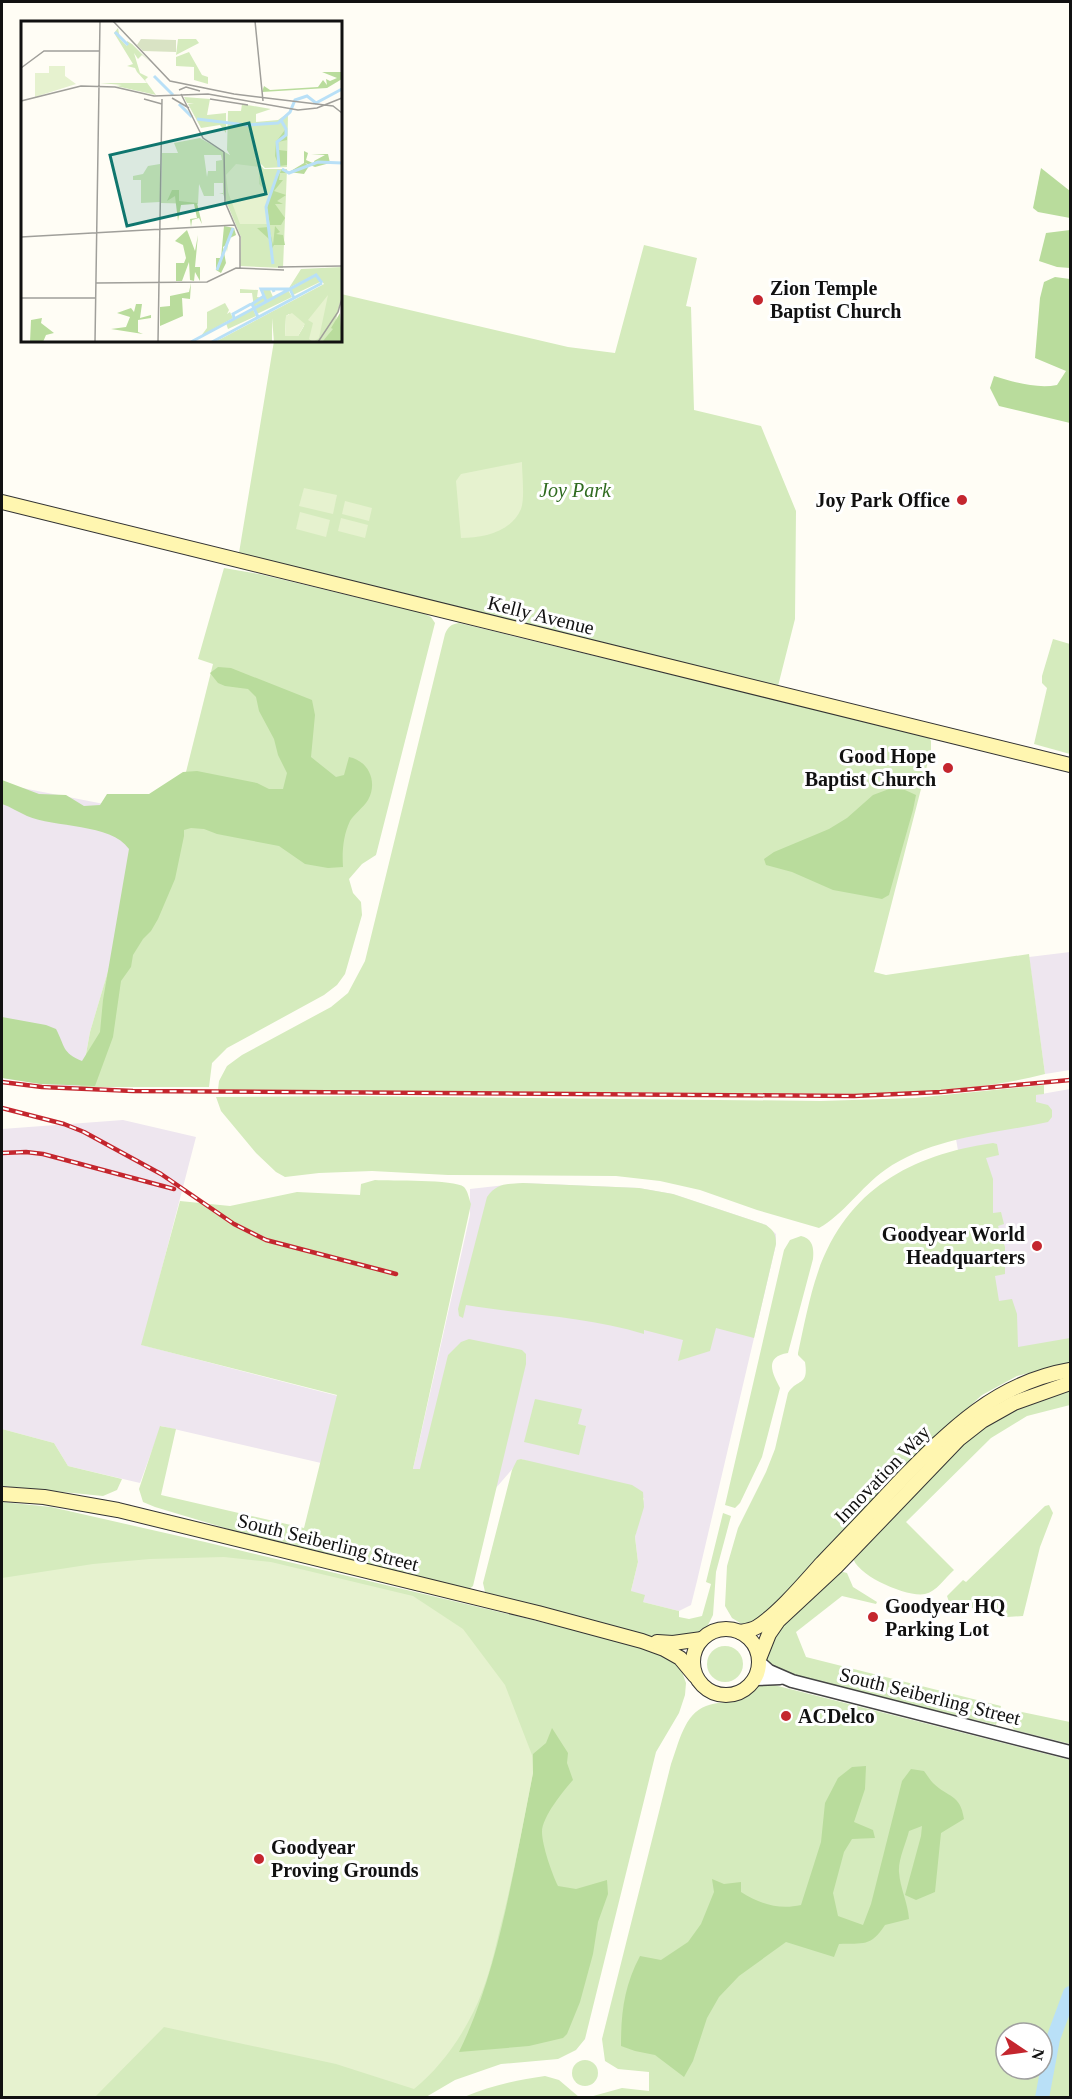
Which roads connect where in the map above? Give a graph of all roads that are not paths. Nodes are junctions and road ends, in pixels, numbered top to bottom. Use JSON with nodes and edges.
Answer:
{"nodes":[{"id":1,"x":2,"y":502,"type":"edge"},
{"id":2,"x":1071,"y":765,"type":"edge"},
{"id":3,"x":1071,"y":1370,"type":"edge"},
{"id":4,"x":1071,"y":1383,"type":"edge"},
{"id":5,"x":2,"y":1494,"type":"edge"},
{"id":6,"x":740,"y":1632,"type":"junction"},
{"id":7,"x":702,"y":1639,"type":"junction"},
{"id":8,"x":642,"y":1641,"type":"junction"},
{"id":9,"x":759,"y":1660,"type":"junction"},
{"id":10,"x":695,"y":1676,"type":"junction"},
{"id":11,"x":781,"y":1678,"type":"junction"},
{"id":12,"x":755,"y":1679,"type":"junction"},
{"id":13,"x":1071,"y":1752,"type":"edge"}],
"edges":[{"from":1,"to":2,"type":"main road","name":"Kelly Avenue"},
{"from":3,"to":6,"type":"main road","name":"Innovation Way"},
{"from":4,"to":9,"type":"main road","name":"Innovation Way"},
{"from":5,"to":8,"type":"main road","name":"South Seiberling Street"},
{"from":6,"to":7,"type":"main road"},
{"from":6,"to":9,"type":"main road"},
{"from":7,"to":8,"type":"main road","name":"South Seiberling Street"},
{"from":7,"to":10,"type":"main road"},
{"from":8,"to":10,"type":"main road","name":"South Seiberling Street"},
{"from":9,"to":11,"type":"street","name":"South Seiberling Street"},
{"from":9,"to":12,"type":"main road"},
{"from":10,"to":12,"type":"main road"},
{"from":11,"to":12,"type":"street","name":"South Seiberling Street"},
{"from":11,"to":13,"type":"street","name":"South Seiberling Street"}]}
